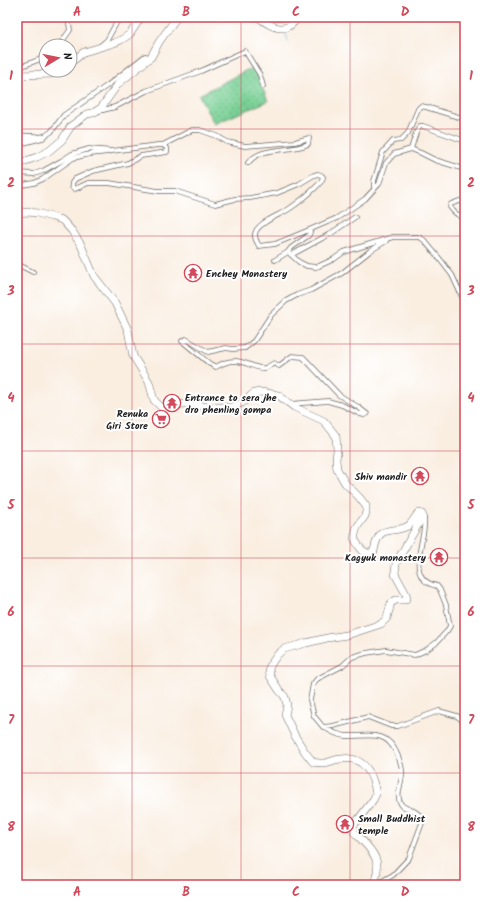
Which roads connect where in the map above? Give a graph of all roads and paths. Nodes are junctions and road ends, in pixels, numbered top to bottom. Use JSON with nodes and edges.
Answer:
{"nodes":[{"id":1,"x":68,"y":17,"type":"edge"},
{"id":2,"x":119,"y":17,"type":"edge"},
{"id":3,"x":141,"y":17,"type":"edge"},
{"id":4,"x":176,"y":17,"type":"edge"},
{"id":5,"x":258,"y":17,"type":"edge"},
{"id":6,"x":276,"y":17,"type":"edge"},
{"id":7,"x":283,"y":17,"type":"edge"},
{"id":8,"x":298,"y":17,"type":"edge"},
{"id":9,"x":64,"y":38,"type":"edge"},
{"id":10,"x":99,"y":47,"type":"junction"},
{"id":11,"x":78,"y":57,"type":"edge"},
{"id":12,"x":151,"y":57,"type":"junction"},
{"id":13,"x":38,"y":60,"type":"edge"},
{"id":14,"x":17,"y":68,"type":"edge"},
{"id":15,"x":38,"y":74,"type":"edge"},
{"id":16,"x":17,"y":75,"type":"edge"},
{"id":17,"x":263,"y":86,"type":"dead end"},
{"id":18,"x":93,"y":112,"type":"junction"},
{"id":19,"x":465,"y":119,"type":"edge"},
{"id":20,"x":17,"y":136,"type":"edge"},
{"id":21,"x":43,"y":137,"type":"junction"},
{"id":22,"x":465,"y":141,"type":"edge"},
{"id":23,"x":17,"y":144,"type":"edge"},
{"id":24,"x":163,"y":145,"type":"junction"},
{"id":25,"x":411,"y":149,"type":"junction"},
{"id":26,"x":112,"y":151,"type":"junction"},
{"id":27,"x":17,"y":162,"type":"edge"},
{"id":28,"x":248,"y":163,"type":"dead end"},
{"id":29,"x":465,"y":170,"type":"edge"},
{"id":30,"x":17,"y":173,"type":"edge"},
{"id":31,"x":34,"y":174,"type":"junction"},
{"id":32,"x":43,"y":179,"type":"junction"},
{"id":33,"x":17,"y":186,"type":"edge"},
{"id":34,"x":374,"y":188,"type":"junction"},
{"id":35,"x":465,"y":202,"type":"edge"},
{"id":36,"x":17,"y":213,"type":"edge"},
{"id":37,"x":355,"y":217,"type":"dead end"},
{"id":38,"x":465,"y":218,"type":"edge"},
{"id":39,"x":309,"y":230,"type":"junction"},
{"id":40,"x":393,"y":237,"type":"junction"},
{"id":41,"x":289,"y":253,"type":"junction"},
{"id":42,"x":275,"y":260,"type":"dead end"},
{"id":43,"x":17,"y":264,"type":"edge"},
{"id":44,"x":33,"y":272,"type":"dead end"},
{"id":45,"x":465,"y":303,"type":"edge"},
{"id":46,"x":290,"y":404,"type":"junction"},
{"id":47,"x":423,"y":516,"type":"junction"},
{"id":48,"x":465,"y":723,"type":"edge"},
{"id":49,"x":323,"y":727,"type":"junction"},
{"id":50,"x":374,"y":885,"type":"edge"}],
"edges":[{"from":1,"to":9,"type":"street"},
{"from":2,"to":10,"type":"street"},
{"from":3,"to":10,"type":"main road"},
{"from":4,"to":12,"type":"main road"},
{"from":5,"to":8,"type":"main road"},
{"from":6,"to":7,"type":"main road"},
{"from":10,"to":11,"type":"main road"},
{"from":12,"to":18,"type":"main road"},
{"from":12,"to":21,"type":"street"},
{"from":13,"to":14,"type":"street"},
{"from":15,"to":16,"type":"main road"},
{"from":17,"to":18,"type":"street"},
{"from":18,"to":27,"type":"main road"},
{"from":19,"to":34,"type":"street"},
{"from":20,"to":21,"type":"street"},
{"from":21,"to":23,"type":"street"},
{"from":22,"to":25,"type":"street"},
{"from":24,"to":26,"type":"street"},
{"from":24,"to":28,"type":"street"},
{"from":24,"to":39,"type":"street"},
{"from":25,"to":29,"type":"street"},
{"from":25,"to":34,"type":"street"},
{"from":26,"to":31,"type":"street"},
{"from":26,"to":32,"type":"street"},
{"from":30,"to":31,"type":"street"},
{"from":31,"to":32,"type":"street"},
{"from":32,"to":33,"type":"street"},
{"from":34,"to":39,"type":"street"},
{"from":35,"to":38,"type":"street"},
{"from":36,"to":46,"type":"main road"},
{"from":37,"to":41,"type":"street"},
{"from":39,"to":41,"type":"street"},
{"from":40,"to":41,"type":"street"},
{"from":40,"to":45,"type":"street"},
{"from":40,"to":46,"type":"street"},
{"from":41,"to":42,"type":"street"},
{"from":43,"to":44,"type":"street"},
{"from":46,"to":47,"type":"main road"},
{"from":47,"to":49,"type":"street"},
{"from":47,"to":50,"type":"main road"},
{"from":48,"to":49,"type":"street"},
{"from":49,"to":50,"type":"street"}]}
